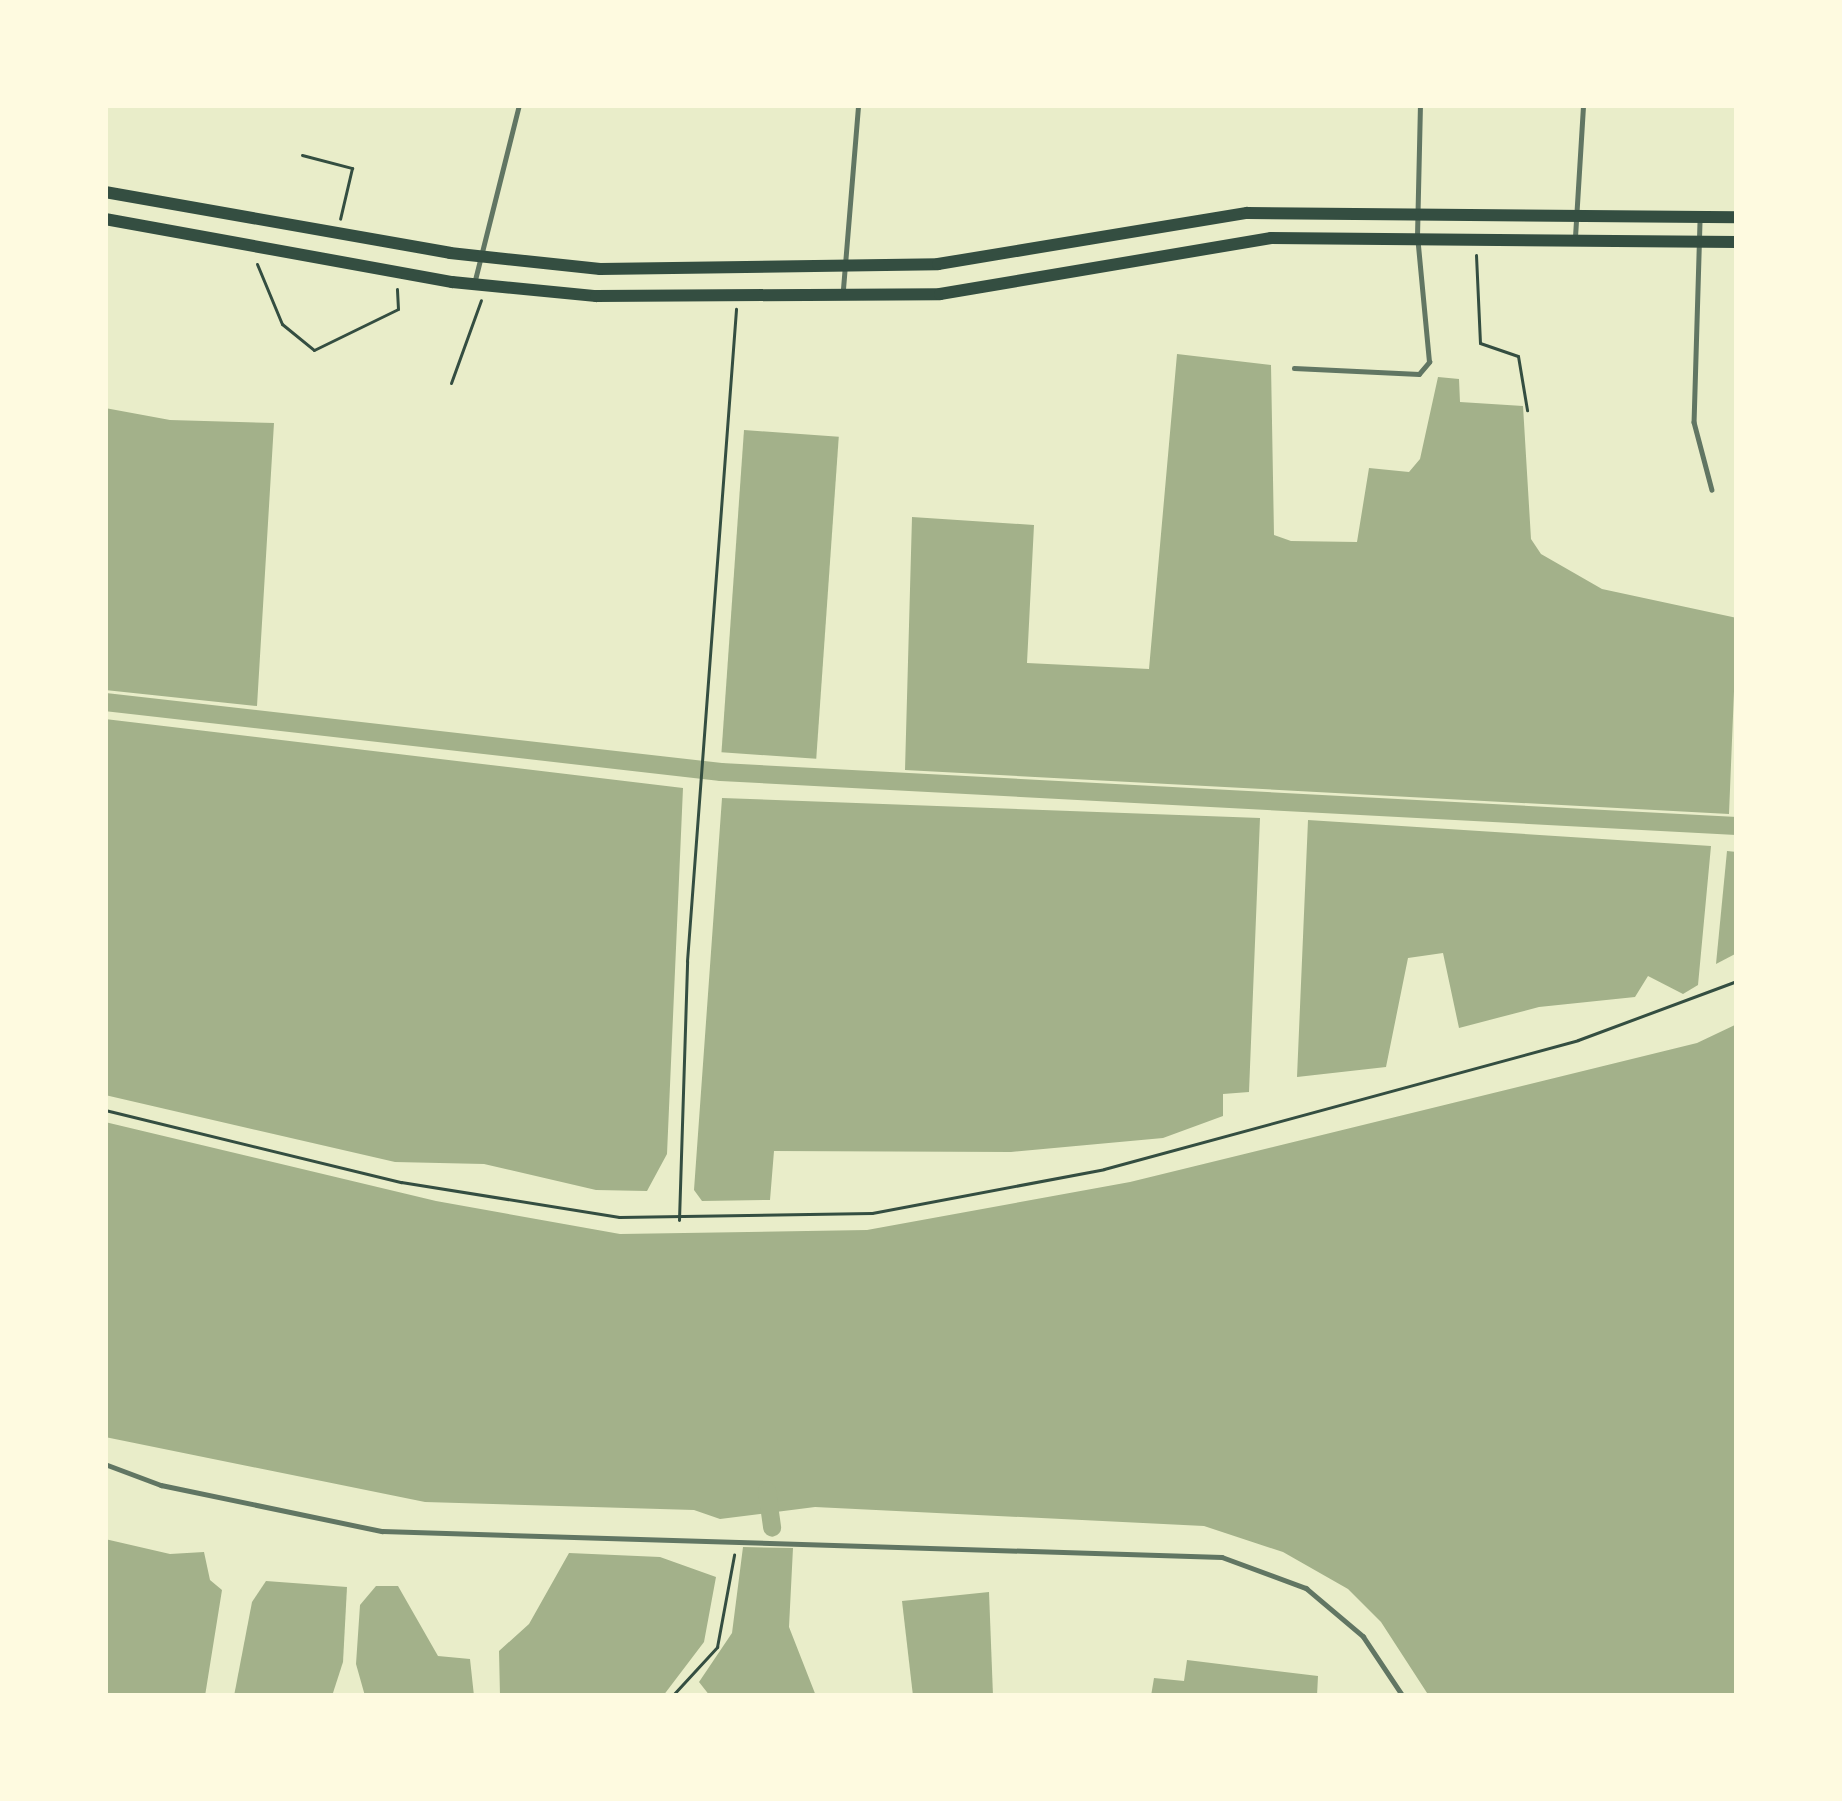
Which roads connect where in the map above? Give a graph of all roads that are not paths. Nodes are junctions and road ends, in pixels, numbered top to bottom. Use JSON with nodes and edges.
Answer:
{"nodes":[{"id":1,"x":519,"y":105,"type":"edge"},
{"id":2,"x":858,"y":105,"type":"edge"},
{"id":3,"x":1420,"y":105,"type":"edge"},
{"id":4,"x":1582,"y":105,"type":"edge"},
{"id":5,"x":105,"y":192,"type":"edge"},
{"id":6,"x":167,"y":202,"type":"junction"},
{"id":7,"x":1419,"y":211,"type":"junction"},
{"id":8,"x":1577,"y":212,"type":"junction"},
{"id":9,"x":1700,"y":216,"type":"junction"},
{"id":10,"x":1737,"y":217,"type":"edge"},
{"id":11,"x":105,"y":219,"type":"edge"},
{"id":12,"x":161,"y":229,"type":"junction"},
{"id":13,"x":1417,"y":236,"type":"junction"},
{"id":14,"x":1575,"y":237,"type":"junction"},
{"id":15,"x":1700,"y":241,"type":"junction"},
{"id":16,"x":1737,"y":242,"type":"edge"},
{"id":17,"x":480,"y":256,"type":"junction"},
{"id":18,"x":844,"y":271,"type":"junction"},
{"id":19,"x":479,"y":286,"type":"junction"},
{"id":20,"x":843,"y":295,"type":"junction"},
{"id":21,"x":1294,"y":368,"type":"dead end"},
{"id":22,"x":1712,"y":490,"type":"dead end"},
{"id":23,"x":105,"y":1464,"type":"edge"},
{"id":24,"x":1403,"y":1696,"type":"edge"}],
"edges":[{"from":1,"to":17,"type":"lane"},
{"from":2,"to":18,"type":"lane"},
{"from":3,"to":7,"type":"lane"},
{"from":4,"to":8,"type":"lane"},
{"from":5,"to":6,"type":"main road"},
{"from":6,"to":12,"type":"main road"},
{"from":6,"to":17,"type":"main road"},
{"from":7,"to":8,"type":"main road"},
{"from":7,"to":13,"type":"lane"},
{"from":7,"to":18,"type":"main road"},
{"from":8,"to":9,"type":"main road"},
{"from":8,"to":14,"type":"lane"},
{"from":9,"to":10,"type":"main road"},
{"from":9,"to":15,"type":"lane"},
{"from":11,"to":12,"type":"main road"},
{"from":12,"to":19,"type":"main road"},
{"from":13,"to":14,"type":"main road"},
{"from":13,"to":20,"type":"main road"},
{"from":13,"to":21,"type":"lane"},
{"from":14,"to":15,"type":"main road"},
{"from":15,"to":16,"type":"main road"},
{"from":15,"to":22,"type":"lane"},
{"from":17,"to":18,"type":"main road"},
{"from":17,"to":19,"type":"lane"},
{"from":18,"to":20,"type":"lane"},
{"from":19,"to":20,"type":"main road"},
{"from":23,"to":24,"type":"lane"}]}
